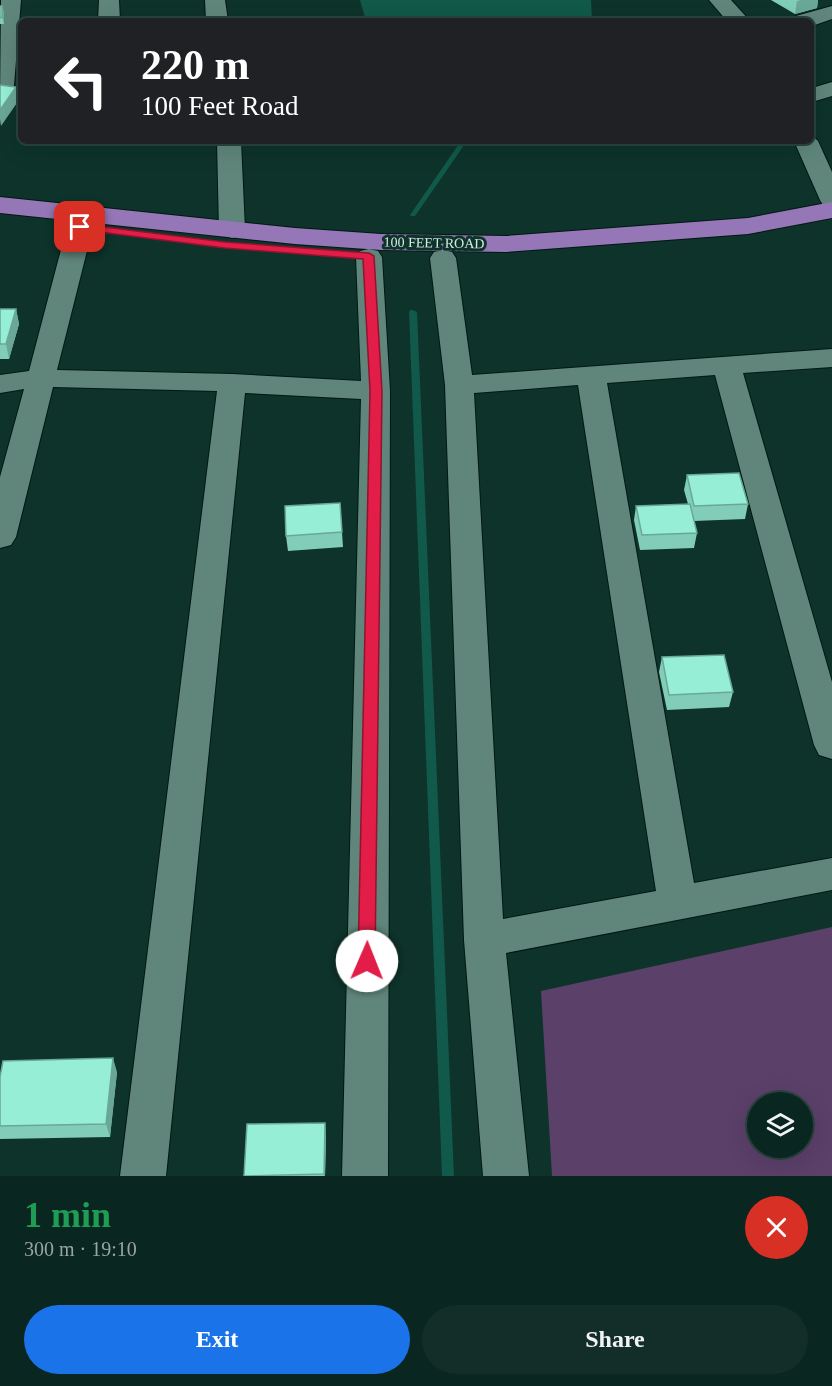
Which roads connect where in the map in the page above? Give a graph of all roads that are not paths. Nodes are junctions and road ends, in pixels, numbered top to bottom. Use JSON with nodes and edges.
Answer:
{"nodes":[{"id":1,"x":11,"y":0,"type":"edge"},
{"id":2,"x":109,"y":0,"type":"edge"},
{"id":3,"x":215,"y":0,"type":"edge"},
{"id":4,"x":719,"y":0,"type":"edge"},
{"id":5,"x":832,"y":12,"type":"edge"},
{"id":6,"x":109,"y":18,"type":"edge"},
{"id":7,"x":217,"y":18,"type":"edge"},
{"id":8,"x":736,"y":18,"type":"edge"},
{"id":9,"x":813,"y":18,"type":"edge"},
{"id":10,"x":832,"y":89,"type":"edge"},
{"id":11,"x":814,"y":94,"type":"edge"},
{"id":12,"x":8,"y":98,"type":"edge"},
{"id":13,"x":229,"y":144,"type":"edge"},
{"id":14,"x":807,"y":144,"type":"edge"},
{"id":15,"x":832,"y":200,"type":"edge"},
{"id":16,"x":0,"y":205,"type":"edge"},
{"id":17,"x":832,"y":210,"type":"edge"},
{"id":18,"x":0,"y":219,"type":"edge"},
{"id":19,"x":80,"y":227,"type":"junction"},
{"id":20,"x":232,"y":230,"type":"junction"},
{"id":21,"x":832,"y":231,"type":"edge"},
{"id":22,"x":369,"y":256,"type":"junction"},
{"id":23,"x":443,"y":258,"type":"junction"},
{"id":24,"x":832,"y":358,"type":"edge"},
{"id":25,"x":727,"y":366,"type":"junction"},
{"id":26,"x":591,"y":375,"type":"junction"},
{"id":27,"x":42,"y":378,"type":"junction"},
{"id":28,"x":232,"y":383,"type":"junction"},
{"id":29,"x":0,"y":384,"type":"edge"},
{"id":30,"x":459,"y":385,"type":"junction"},
{"id":31,"x":376,"y":391,"type":"junction"},
{"id":32,"x":0,"y":537,"type":"edge"},
{"id":33,"x":832,"y":745,"type":"edge"},
{"id":34,"x":832,"y":874,"type":"edge"},
{"id":35,"x":678,"y":903,"type":"junction"},
{"id":36,"x":484,"y":940,"type":"junction"},
{"id":37,"x":143,"y":1176,"type":"edge"},
{"id":38,"x":365,"y":1176,"type":"edge"},
{"id":39,"x":506,"y":1176,"type":"edge"}],
"edges":[{"from":1,"to":12,"type":"street"},
{"from":2,"to":6,"type":"street"},
{"from":3,"to":7,"type":"street"},
{"from":4,"to":8,"type":"street"},
{"from":5,"to":9,"type":"street"},
{"from":10,"to":11,"type":"street"},
{"from":13,"to":20,"type":"street"},
{"from":14,"to":15,"type":"street"},
{"from":16,"to":20,"type":"main road","name":"100 FEET ROAD"},
{"from":17,"to":20,"type":"main road","name":"100 FEET ROAD"},
{"from":18,"to":19,"type":"main road","name":"100 FEET ROAD"},
{"from":19,"to":22,"type":"main road","name":"100 FEET ROAD"},
{"from":19,"to":27,"type":"street"},
{"from":21,"to":23,"type":"main road","name":"100 FEET ROAD"},
{"from":22,"to":23,"type":"main road","name":"100 FEET ROAD"},
{"from":22,"to":31,"type":"street"},
{"from":23,"to":30,"type":"street"},
{"from":24,"to":25,"type":"street"},
{"from":25,"to":26,"type":"street"},
{"from":25,"to":33,"type":"street"},
{"from":26,"to":30,"type":"street"},
{"from":26,"to":35,"type":"street"},
{"from":27,"to":28,"type":"street"},
{"from":27,"to":29,"type":"street"},
{"from":27,"to":32,"type":"street"},
{"from":28,"to":31,"type":"street"},
{"from":28,"to":37,"type":"street"},
{"from":30,"to":36,"type":"street"},
{"from":31,"to":38,"type":"street"},
{"from":34,"to":35,"type":"street"},
{"from":35,"to":36,"type":"street"},
{"from":36,"to":39,"type":"street"}]}
